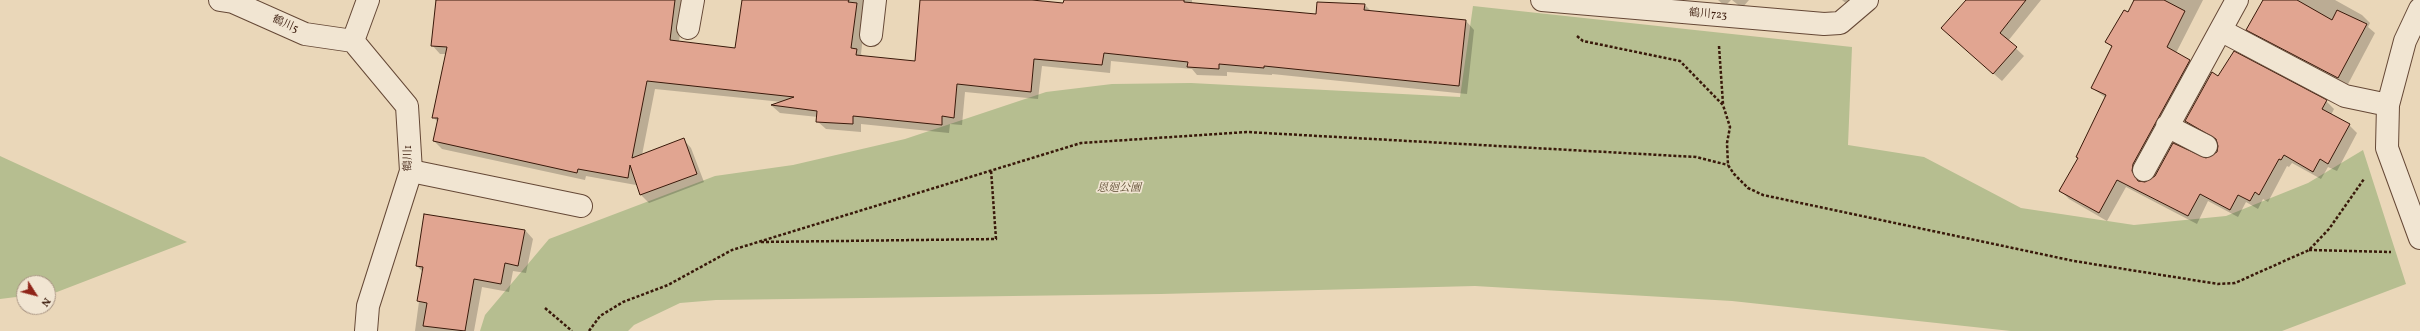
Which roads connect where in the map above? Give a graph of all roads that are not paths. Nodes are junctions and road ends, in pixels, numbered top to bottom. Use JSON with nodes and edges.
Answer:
{"nodes":[{"id":1,"x":220,"y":0,"type":"edge"},
{"id":2,"x":368,"y":0,"type":"edge"},
{"id":3,"x":693,"y":0,"type":"edge"},
{"id":4,"x":875,"y":0,"type":"edge"},
{"id":5,"x":1542,"y":0,"type":"edge"},
{"id":6,"x":1867,"y":0,"type":"edge"},
{"id":7,"x":2237,"y":0,"type":"edge"},
{"id":8,"x":1644,"y":5,"type":"edge"},
{"id":9,"x":2420,"y":9,"type":"edge"},
{"id":10,"x":688,"y":28,"type":"dead end"},
{"id":11,"x":2222,"y":31,"type":"junction"},
{"id":12,"x":871,"y":35,"type":"dead end"},
{"id":13,"x":353,"y":41,"type":"junction"},
{"id":14,"x":2388,"y":105,"type":"junction"},
{"id":15,"x":2167,"y":126,"type":"junction"},
{"id":16,"x":2206,"y":146,"type":"dead end"},
{"id":17,"x":2144,"y":170,"type":"dead end"},
{"id":18,"x":411,"y":171,"type":"junction"},
{"id":19,"x":581,"y":206,"type":"dead end"},
{"id":20,"x":2420,"y":238,"type":"edge"},
{"id":21,"x":366,"y":331,"type":"edge"}],
"edges":[{"from":1,"to":13,"type":"street","name":"鶴川5"},
{"from":2,"to":13,"type":"street"},
{"from":3,"to":10,"type":"street"},
{"from":4,"to":12,"type":"street"},
{"from":5,"to":8,"type":"street","name":"鶴川723"},
{"from":6,"to":8,"type":"street","name":"鶴川723"},
{"from":7,"to":11,"type":"street"},
{"from":9,"to":14,"type":"street"},
{"from":11,"to":14,"type":"street"},
{"from":11,"to":15,"type":"street"},
{"from":13,"to":18,"type":"street","name":"鶴川1"},
{"from":14,"to":20,"type":"street"},
{"from":15,"to":16,"type":"street"},
{"from":15,"to":17,"type":"street"},
{"from":18,"to":19,"type":"street"},
{"from":18,"to":21,"type":"street","name":"鶴川1"}]}
